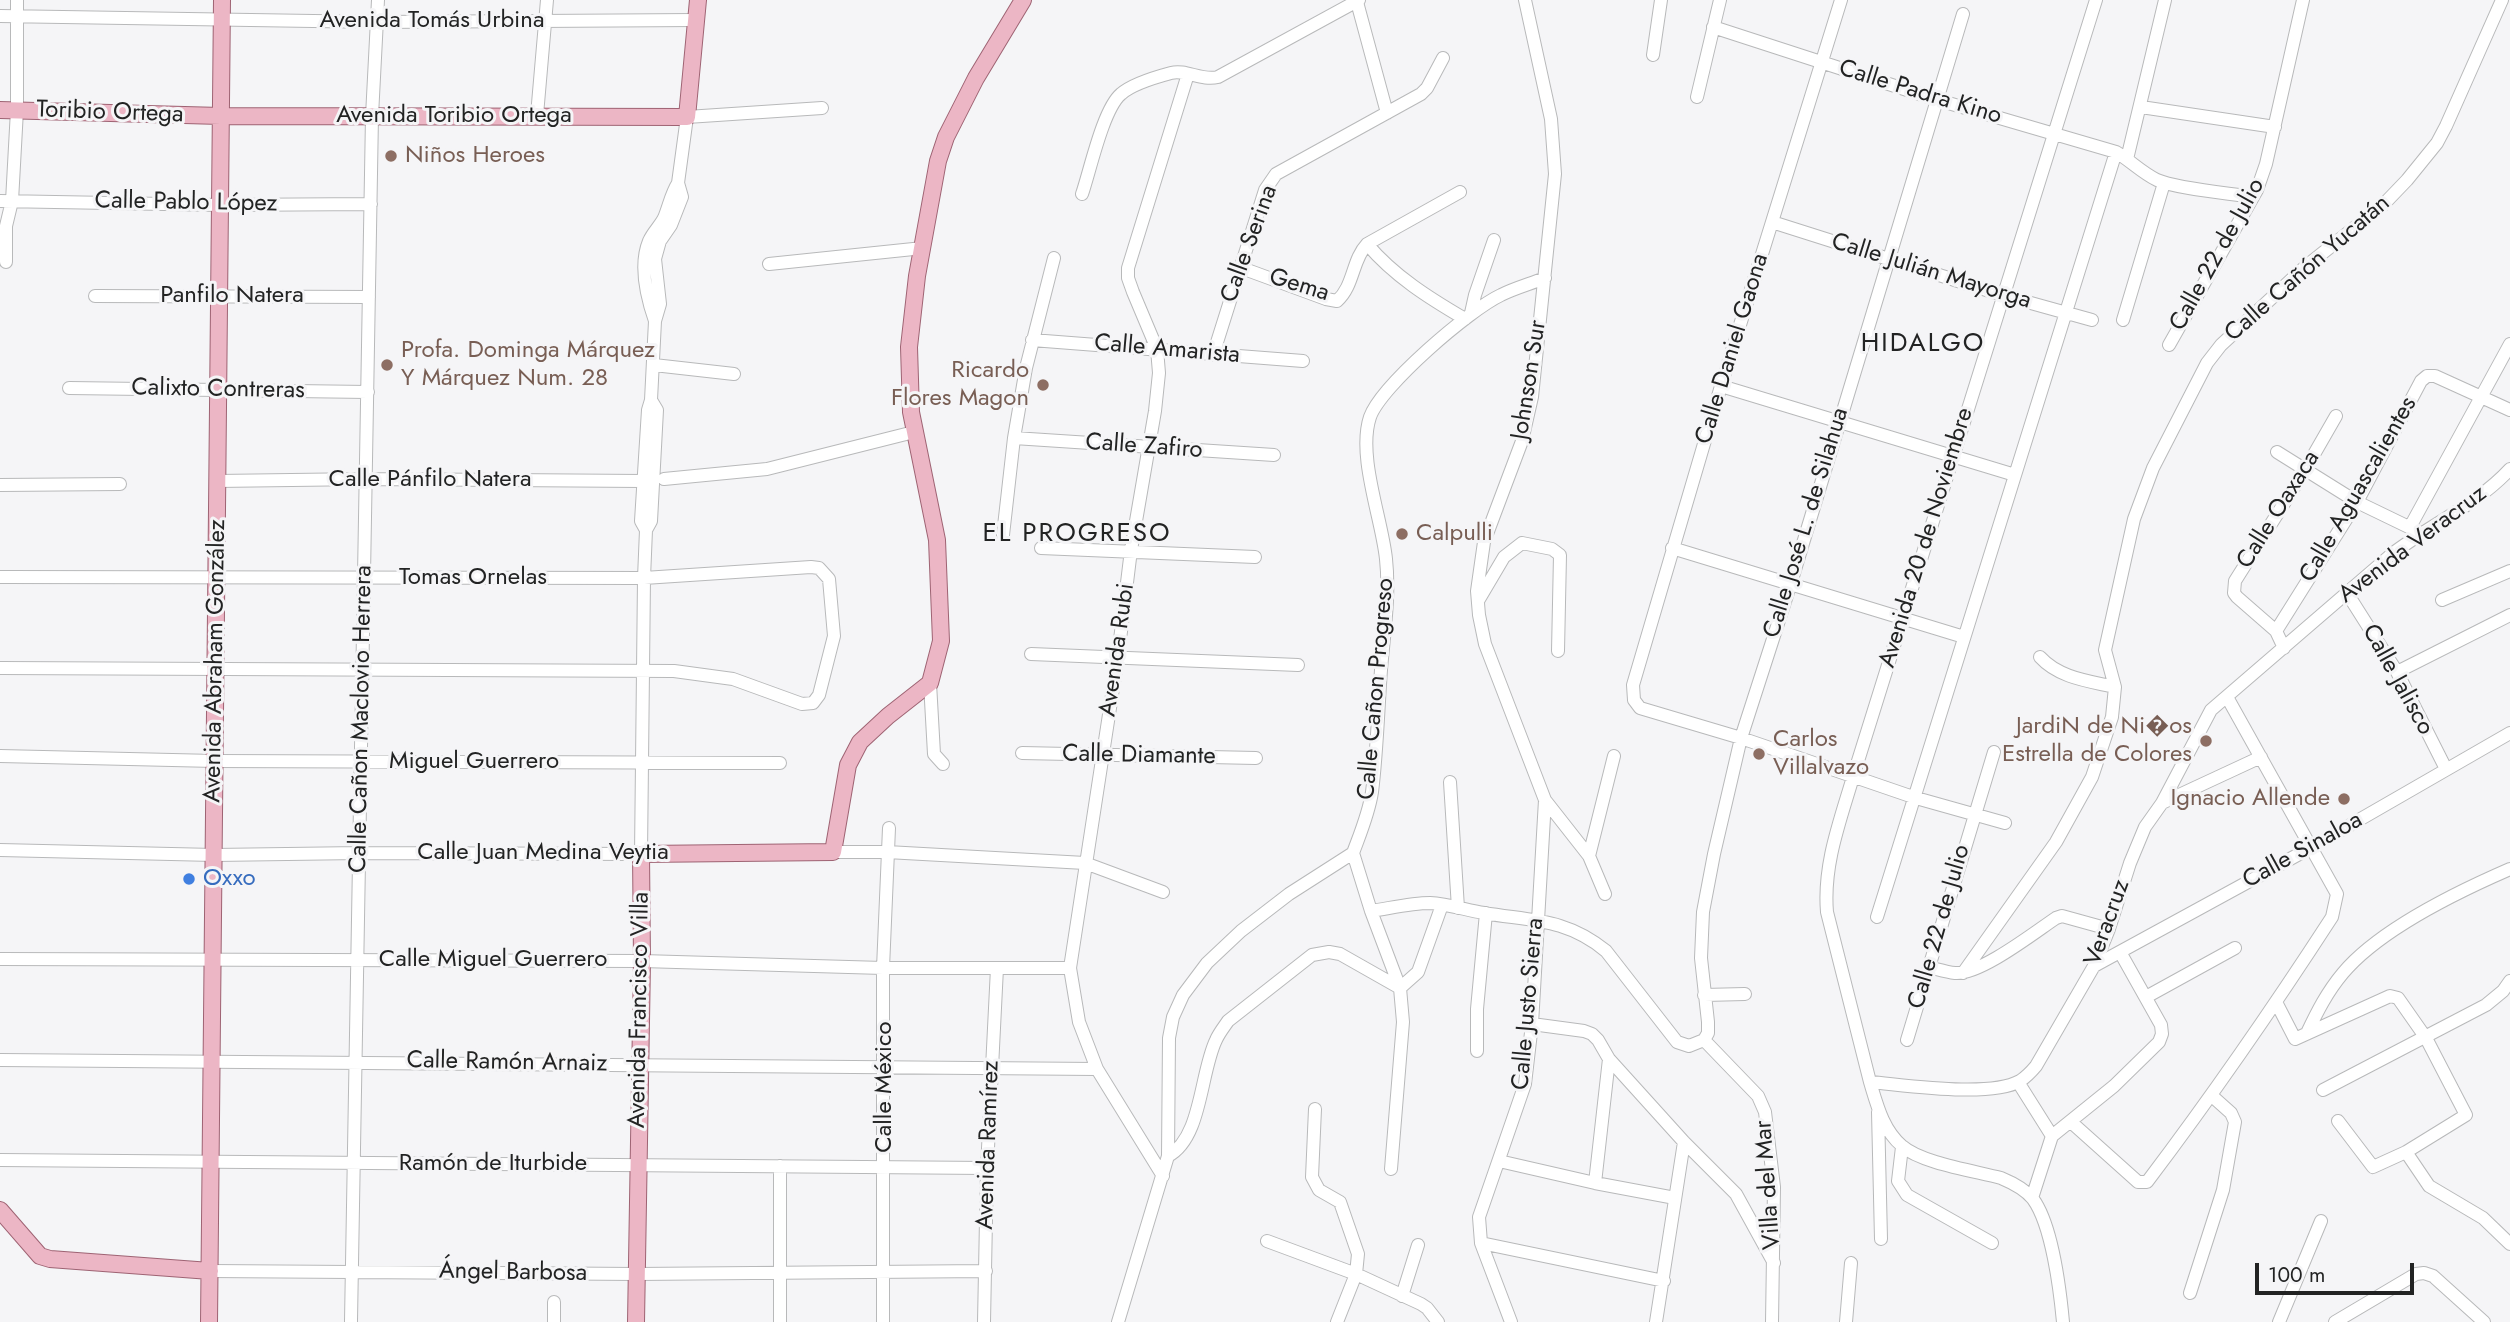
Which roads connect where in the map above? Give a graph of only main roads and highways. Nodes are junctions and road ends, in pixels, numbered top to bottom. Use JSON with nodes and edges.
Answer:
{"nodes":[{"id":1,"x":222,"y":0,"type":"edge"},
{"id":2,"x":698,"y":0,"type":"edge"},
{"id":3,"x":1023,"y":0,"type":"edge"},
{"id":4,"x":8,"y":110,"type":"edge"},
{"id":5,"x":221,"y":116,"type":"junction"},
{"id":6,"x":687,"y":117,"type":"joint"},
{"id":7,"x":641,"y":854,"type":"joint"},
{"id":8,"x":0,"y":1210,"type":"edge"},
{"id":9,"x":209,"y":1271,"type":"junction"},
{"id":10,"x":209,"y":1322,"type":"edge"},
{"id":11,"x":636,"y":1322,"type":"edge"}],
"edges":[{"from":1,"to":5,"type":"main road","name":"Avenida Abraham González"},
{"from":2,"to":6,"type":"main road","name":"Avenida Francisco Villa"},
{"from":3,"to":7,"type":"main road","name":"Calle Juan Medina Veytia"},
{"from":4,"to":5,"type":"main road","name":"Toribio Ortega"},
{"from":5,"to":6,"type":"main road","name":"Avenida Toribio Ortega"},
{"from":5,"to":9,"type":"main road","name":"Avenida Abraham González"},
{"from":7,"to":11,"type":"main road","name":"Avenida Francisco Villa"},
{"from":8,"to":9,"type":"main road","name":"Ángel Barbosa"},
{"from":9,"to":10,"type":"main road","name":"Avenida Abraham González"}]}
